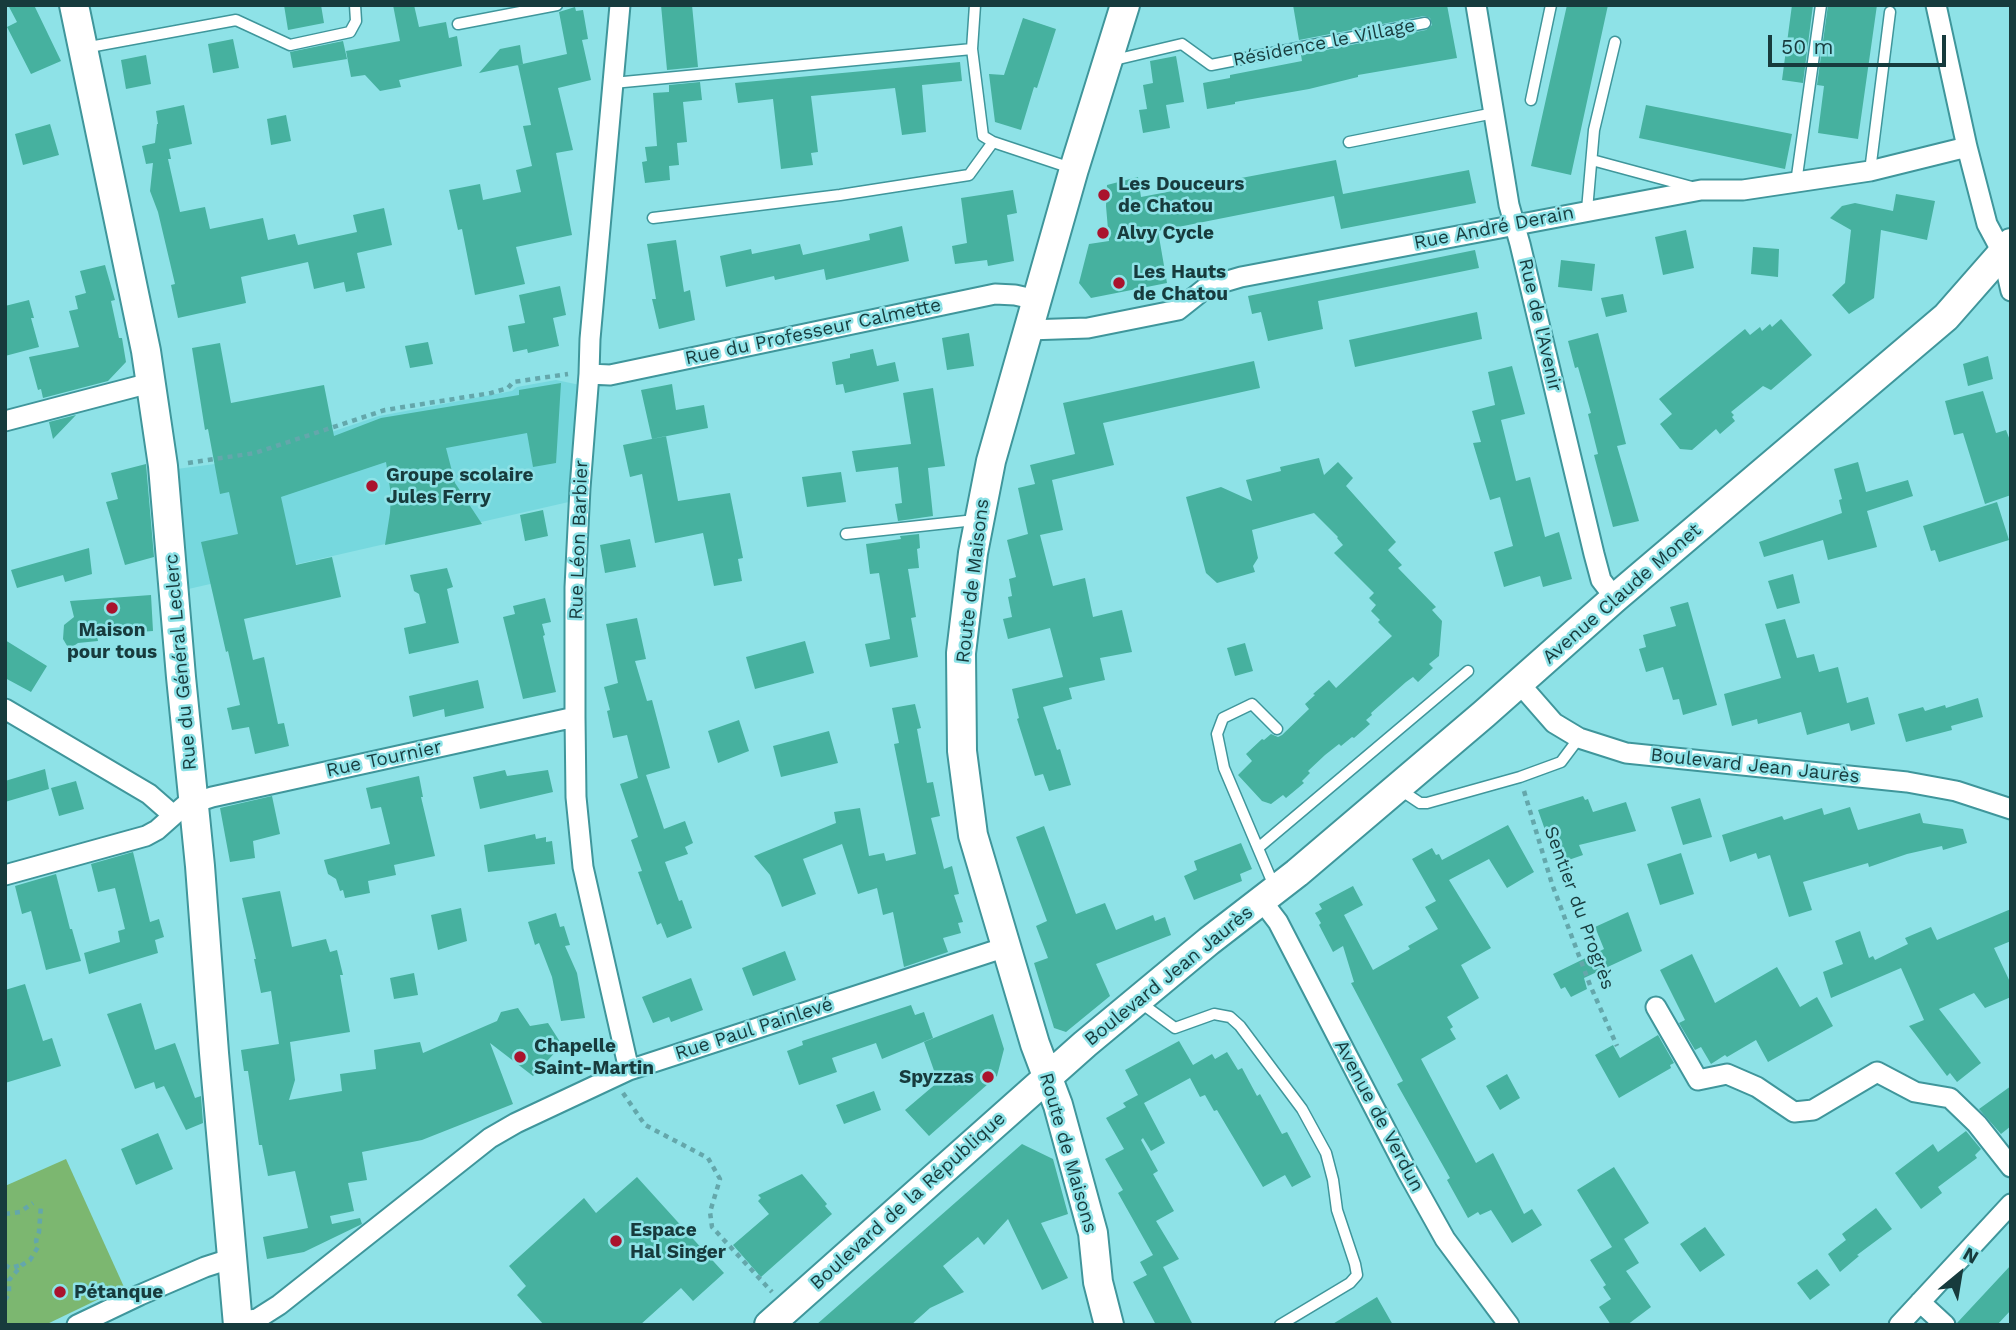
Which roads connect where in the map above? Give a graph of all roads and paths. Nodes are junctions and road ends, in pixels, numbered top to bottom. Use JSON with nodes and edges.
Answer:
{"nodes":[{"id":1,"x":74,"y":5,"type":"edge"},
{"id":2,"x":355,"y":5,"type":"edge"},
{"id":3,"x":557,"y":5,"type":"edge"},
{"id":4,"x":620,"y":5,"type":"edge"},
{"id":5,"x":975,"y":5,"type":"edge"},
{"id":6,"x":1125,"y":5,"type":"edge"},
{"id":7,"x":1476,"y":5,"type":"edge"},
{"id":8,"x":1551,"y":5,"type":"edge"},
{"id":9,"x":1821,"y":5,"type":"edge"},
{"id":10,"x":1936,"y":5,"type":"edge"},
{"id":11,"x":1890,"y":12,"type":"dead end"},
{"id":12,"x":1425,"y":23,"type":"dead end"},
{"id":13,"x":458,"y":24,"type":"dead end"},
{"id":14,"x":1615,"y":42,"type":"dead end"},
{"id":15,"x":83,"y":48,"type":"junction"},
{"id":16,"x":972,"y":48,"type":"junction"},
{"id":17,"x":1107,"y":62,"type":"junction"},
{"id":18,"x":613,"y":83,"type":"junction"},
{"id":19,"x":1531,"y":100,"type":"dead end"},
{"id":20,"x":1494,"y":113,"type":"junction"},
{"id":21,"x":993,"y":142,"type":"junction"},
{"id":22,"x":1349,"y":142,"type":"dead end"},
{"id":23,"x":1967,"y":147,"type":"junction"},
{"id":24,"x":1592,"y":160,"type":"junction"},
{"id":25,"x":1074,"y":169,"type":"junction"},
{"id":26,"x":1870,"y":171,"type":"junction"},
{"id":27,"x":1796,"y":184,"type":"junction"},
{"id":28,"x":1701,"y":190,"type":"junction"},
{"id":29,"x":1587,"y":210,"type":"junction"},
{"id":30,"x":653,"y":218,"type":"dead end"},
{"id":31,"x":1515,"y":224,"type":"junction"},
{"id":32,"x":2007,"y":247,"type":"edge"},
{"id":33,"x":2011,"y":291,"type":"edge"},
{"id":34,"x":1037,"y":300,"type":"junction"},
{"id":35,"x":1028,"y":330,"type":"junction"},
{"id":36,"x":589,"y":374,"type":"junction"},
{"id":37,"x":150,"y":383,"type":"junction"},
{"id":38,"x":5,"y":421,"type":"edge"},
{"id":39,"x":163,"y":466,"type":"junction"},
{"id":40,"x":979,"y":520,"type":"junction"},
{"id":41,"x":846,"y":534,"type":"dead end"},
{"id":42,"x":1615,"y":598,"type":"junction"},
{"id":43,"x":1468,"y":671,"type":"dead end"},
{"id":44,"x":1519,"y":683,"type":"junction"},
{"id":45,"x":5,"y":709,"type":"edge"},
{"id":46,"x":575,"y":718,"type":"junction"},
{"id":47,"x":1277,"y":730,"type":"dead end"},
{"id":48,"x":1579,"y":738,"type":"junction"},
{"id":49,"x":1520,"y":777,"type":"junction"},
{"id":50,"x":1397,"y":788,"type":"junction"},
{"id":51,"x":183,"y":809,"type":"junction"},
{"id":52,"x":2011,"y":809,"type":"edge"},
{"id":53,"x":1258,"y":848,"type":"junction"},
{"id":54,"x":5,"y":875,"type":"edge"},
{"id":55,"x":1277,"y":889,"type":"junction"},
{"id":56,"x":1006,"y":947,"type":"junction"},
{"id":57,"x":1139,"y":1001,"type":"junction"},
{"id":58,"x":1656,"y":1007,"type":"dead end"},
{"id":59,"x":1617,"y":1046,"type":"dead end"},
{"id":60,"x":620,"y":1074,"type":"junction"},
{"id":61,"x":1048,"y":1078,"type":"junction"},
{"id":62,"x":2011,"y":1167,"type":"edge"},
{"id":63,"x":33,"y":1203,"type":"dead end"},
{"id":64,"x":41,"y":1205,"type":"dead end"},
{"id":65,"x":2011,"y":1205,"type":"edge"},
{"id":66,"x":5,"y":1214,"type":"edge"},
{"id":67,"x":233,"y":1258,"type":"junction"},
{"id":68,"x":5,"y":1265,"type":"edge"},
{"id":69,"x":22,"y":1265,"type":"junction"},
{"id":70,"x":5,"y":1300,"type":"edge"},
{"id":71,"x":1920,"y":1302,"type":"junction"},
{"id":72,"x":778,"y":1317,"type":"edge"},
{"id":73,"x":238,"y":1323,"type":"edge"},
{"id":74,"x":77,"y":1325,"type":"edge"},
{"id":75,"x":1109,"y":1325,"type":"edge"},
{"id":76,"x":1280,"y":1325,"type":"edge"},
{"id":77,"x":1509,"y":1325,"type":"edge"},
{"id":78,"x":1899,"y":1325,"type":"edge"},
{"id":79,"x":1944,"y":1325,"type":"edge"}],
"edges":[{"from":1,"to":15,"type":"street","name":"Rue du Général Leclerc"},
{"from":2,"to":15,"type":"lane"},
{"from":3,"to":13,"type":"lane"},
{"from":4,"to":18,"type":"street","name":"Rue Léon Barbier"},
{"from":5,"to":16,"type":"lane"},
{"from":6,"to":17,"type":"street","name":"Route de Maisons"},
{"from":7,"to":20,"type":"street","name":"Rue de l'Avenir"},
{"from":8,"to":19,"type":"lane"},
{"from":9,"to":27,"type":"lane"},
{"from":10,"to":23,"type":"street"},
{"from":11,"to":26,"type":"lane"},
{"from":12,"to":17,"type":"lane","name":"Résidence le Village"},
{"from":14,"to":24,"type":"lane"},
{"from":15,"to":37,"type":"street","name":"Rue du Général Leclerc"},
{"from":16,"to":18,"type":"lane"},
{"from":16,"to":21,"type":"lane"},
{"from":17,"to":25,"type":"street","name":"Route de Maisons"},
{"from":18,"to":36,"type":"street","name":"Rue Léon Barbier"},
{"from":20,"to":22,"type":"lane"},
{"from":20,"to":31,"type":"street","name":"Rue de l'Avenir"},
{"from":21,"to":25,"type":"lane"},
{"from":21,"to":30,"type":"lane"},
{"from":23,"to":26,"type":"street","name":"Rue André Derain"},
{"from":23,"to":32,"type":"street"},
{"from":24,"to":28,"type":"lane"},
{"from":24,"to":29,"type":"lane"},
{"from":25,"to":34,"type":"street","name":"Route de Maisons"},
{"from":26,"to":27,"type":"street","name":"Rue André Derain"},
{"from":27,"to":28,"type":"street","name":"Rue André Derain"},
{"from":28,"to":29,"type":"street","name":"Rue André Derain"},
{"from":29,"to":31,"type":"street","name":"Rue André Derain"},
{"from":31,"to":35,"type":"street","name":"Rue André Derain"},
{"from":31,"to":42,"type":"street","name":"Rue de l'Avenir"},
{"from":32,"to":33,"type":"street"},
{"from":32,"to":42,"type":"street","name":"Avenue Claude Monet"},
{"from":34,"to":35,"type":"street","name":"Route de Maisons"},
{"from":34,"to":36,"type":"street","name":"Rue du Professeur Calmette"},
{"from":35,"to":40,"type":"street","name":"Route de Maisons"},
{"from":36,"to":39,"type":"path"},
{"from":36,"to":46,"type":"street","name":"Rue Léon Barbier"},
{"from":37,"to":38,"type":"street"},
{"from":37,"to":39,"type":"street","name":"Rue du Général Leclerc"},
{"from":39,"to":51,"type":"street","name":"Rue du Général Leclerc"},
{"from":40,"to":41,"type":"lane"},
{"from":40,"to":56,"type":"street","name":"Route de Maisons"},
{"from":42,"to":44,"type":"street","name":"Avenue Claude Monet"},
{"from":43,"to":53,"type":"lane"},
{"from":44,"to":48,"type":"street","name":"Boulevard Jean Jaurès"},
{"from":44,"to":50,"type":"street","name":"Avenue Claude Monet"},
{"from":45,"to":51,"type":"street"},
{"from":46,"to":51,"type":"street","name":"Rue Tournier"},
{"from":46,"to":60,"type":"street","name":"Rue Léon Barbier"},
{"from":47,"to":53,"type":"lane"},
{"from":48,"to":49,"type":"lane"},
{"from":48,"to":52,"type":"street","name":"Boulevard Jean Jaurès"},
{"from":49,"to":50,"type":"lane"},
{"from":49,"to":59,"type":"path","name":"Sentier du Progrès"},
{"from":50,"to":55,"type":"street","name":"Avenue Claude Monet"},
{"from":51,"to":54,"type":"street"},
{"from":51,"to":67,"type":"street","name":"Rue du Général Leclerc"},
{"from":53,"to":55,"type":"lane"},
{"from":55,"to":57,"type":"street","name":"Boulevard Jean Jaurès"},
{"from":55,"to":77,"type":"street","name":"Avenue de Verdun"},
{"from":56,"to":60,"type":"street","name":"Rue Paul Painlevé"},
{"from":56,"to":61,"type":"street","name":"Route de Maisons"},
{"from":57,"to":61,"type":"street","name":"Boulevard Jean Jaurès"},
{"from":57,"to":76,"type":"lane"},
{"from":58,"to":62,"type":"street"},
{"from":60,"to":72,"type":"path"},
{"from":60,"to":73,"type":"street","name":"Rue Paul Painlevé"},
{"from":61,"to":72,"type":"street","name":"Boulevard de la République"},
{"from":61,"to":75,"type":"street","name":"Route de Maisons"},
{"from":63,"to":66,"type":"path"},
{"from":64,"to":69,"type":"path"},
{"from":65,"to":71,"type":"street"},
{"from":67,"to":73,"type":"street","name":"Rue du Général Leclerc"},
{"from":67,"to":74,"type":"street"},
{"from":68,"to":69,"type":"path"},
{"from":69,"to":70,"type":"path"},
{"from":71,"to":78,"type":"street"},
{"from":71,"to":79,"type":"street"}]}
